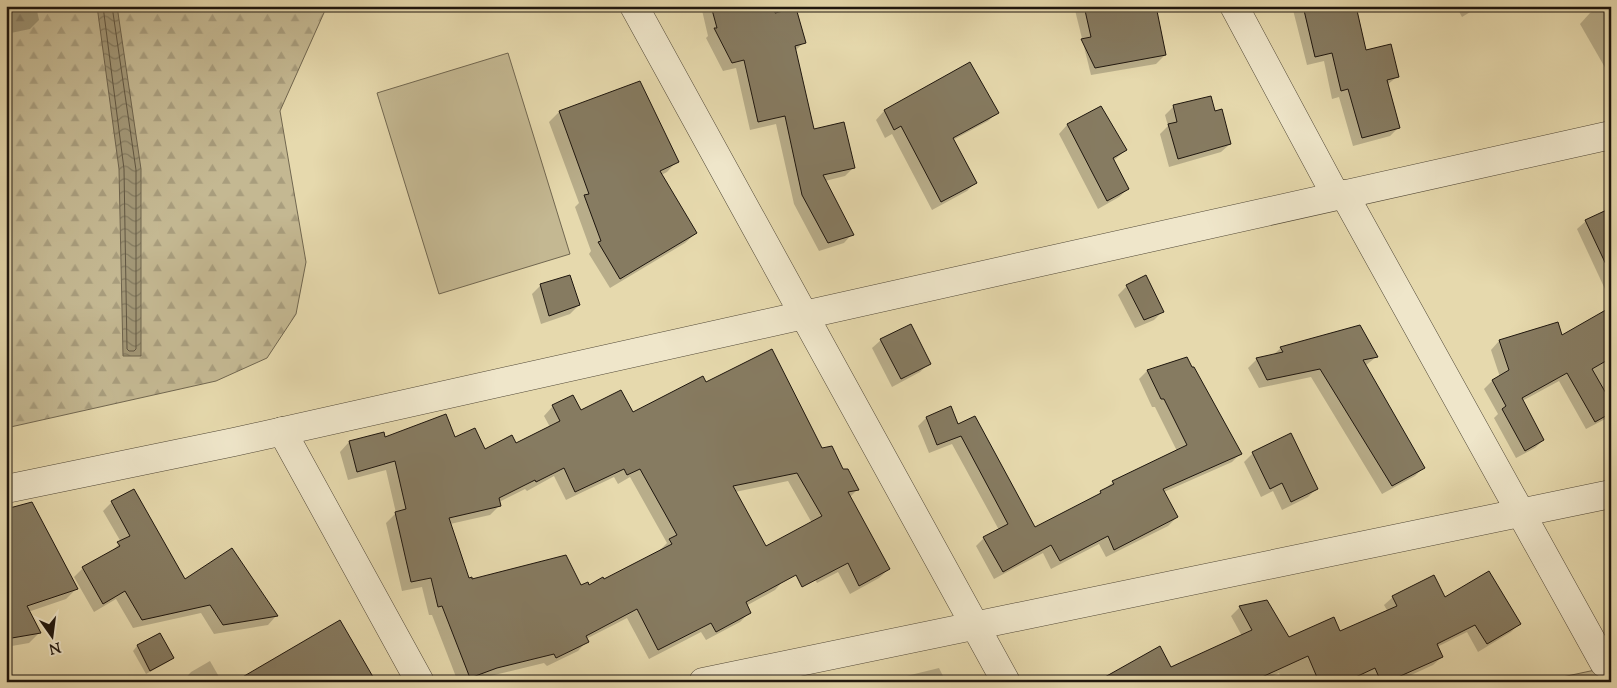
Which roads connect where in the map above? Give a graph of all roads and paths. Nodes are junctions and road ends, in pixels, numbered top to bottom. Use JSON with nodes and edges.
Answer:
{"nodes":[{"id":1,"x":634,"y":6,"type":"edge"},
{"id":2,"x":1234,"y":6,"type":"edge"},
{"id":3,"x":1611,"y":135,"type":"edge"},
{"id":4,"x":1340,"y":195,"type":"junction"},
{"id":5,"x":804,"y":315,"type":"junction"},
{"id":6,"x":282,"y":431,"type":"junction"},
{"id":7,"x":6,"y":489,"type":"edge"},
{"id":8,"x":1611,"y":494,"type":"edge"},
{"id":9,"x":1520,"y":513,"type":"junction"},
{"id":10,"x":975,"y":625,"type":"junction"},
{"id":11,"x":1604,"y":663,"type":"dead end"},
{"id":12,"x":420,"y":682,"type":"edge"},
{"id":13,"x":702,"y":682,"type":"edge"},
{"id":14,"x":1006,"y":682,"type":"edge"}],
"edges":[{"from":1,"to":5,"type":"street"},
{"from":2,"to":4,"type":"street"},
{"from":3,"to":4,"type":"street"},
{"from":4,"to":5,"type":"street"},
{"from":4,"to":9,"type":"street"},
{"from":5,"to":6,"type":"street"},
{"from":5,"to":10,"type":"street"},
{"from":6,"to":7,"type":"street"},
{"from":6,"to":12,"type":"street"},
{"from":8,"to":9,"type":"street"},
{"from":9,"to":10,"type":"street"},
{"from":9,"to":11,"type":"street"},
{"from":10,"to":13,"type":"street"},
{"from":10,"to":14,"type":"street"}]}
